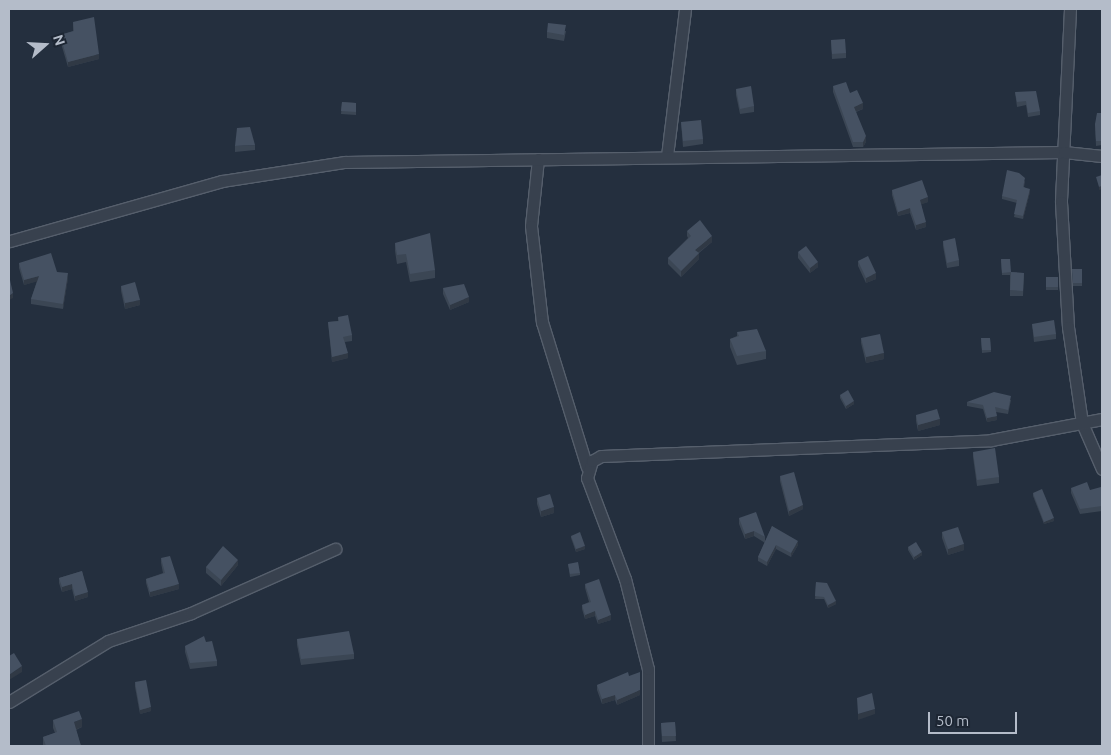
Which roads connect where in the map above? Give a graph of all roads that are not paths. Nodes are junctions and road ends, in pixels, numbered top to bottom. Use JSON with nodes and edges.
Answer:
{"nodes":[{"id":1,"x":685,"y":9,"type":"edge"},
{"id":2,"x":1070,"y":9,"type":"edge"},
{"id":3,"x":1064,"y":152,"type":"junction"},
{"id":4,"x":667,"y":156,"type":"junction"},
{"id":5,"x":1102,"y":156,"type":"edge"},
{"id":6,"x":538,"y":159,"type":"junction"},
{"id":7,"x":10,"y":241,"type":"edge"},
{"id":8,"x":1102,"y":419,"type":"edge"},
{"id":9,"x":1082,"y":423,"type":"junction"},
{"id":10,"x":587,"y":467,"type":"junction"},
{"id":11,"x":1102,"y":469,"type":"edge"},
{"id":12,"x":335,"y":549,"type":"dead end"},
{"id":13,"x":9,"y":702,"type":"edge"},
{"id":14,"x":648,"y":746,"type":"edge"}],
"edges":[{"from":1,"to":4,"type":"street"},
{"from":2,"to":3,"type":"street"},
{"from":3,"to":4,"type":"street"},
{"from":3,"to":5,"type":"street"},
{"from":3,"to":9,"type":"street"},
{"from":4,"to":6,"type":"street"},
{"from":6,"to":7,"type":"street"},
{"from":6,"to":10,"type":"street"},
{"from":8,"to":9,"type":"street"},
{"from":9,"to":10,"type":"street"},
{"from":9,"to":11,"type":"street"},
{"from":10,"to":14,"type":"street"},
{"from":12,"to":13,"type":"street"}]}
